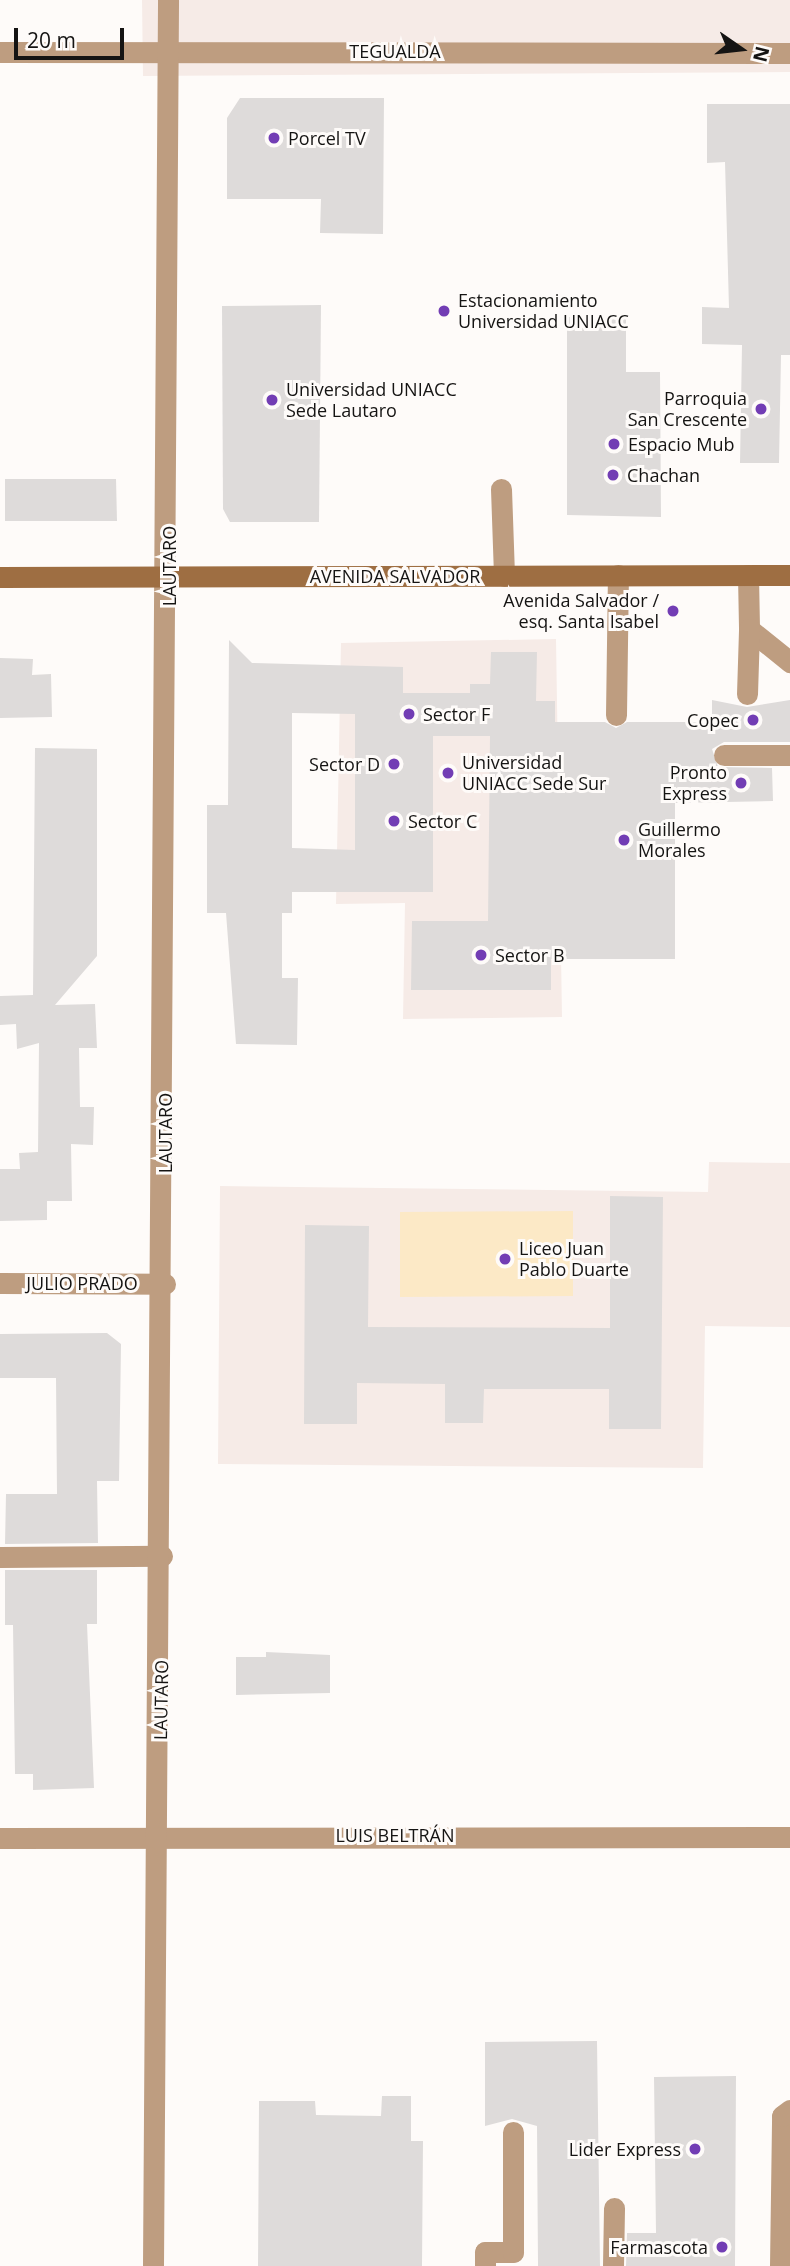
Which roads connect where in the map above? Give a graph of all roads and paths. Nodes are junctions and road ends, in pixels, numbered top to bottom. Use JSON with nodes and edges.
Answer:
{"nodes":[{"id":1,"x":168,"y":0,"type":"edge"},
{"id":2,"x":0,"y":52,"type":"edge"},
{"id":3,"x":169,"y":52,"type":"junction"},
{"id":4,"x":790,"y":53,"type":"edge"},
{"id":5,"x":501,"y":489,"type":"dead end"},
{"id":6,"x":618,"y":575,"type":"junction"},
{"id":7,"x":748,"y":575,"type":"junction"},
{"id":8,"x":790,"y":575,"type":"edge"},
{"id":9,"x":504,"y":576,"type":"junction"},
{"id":10,"x":0,"y":577,"type":"edge"},
{"id":11,"x":169,"y":577,"type":"junction"},
{"id":12,"x":749,"y":629,"type":"junction"},
{"id":13,"x":790,"y":662,"type":"edge"},
{"id":14,"x":747,"y":694,"type":"dead end"},
{"id":15,"x":616,"y":715,"type":"dead end"},
{"id":16,"x":724,"y":755,"type":"dead end"},
{"id":17,"x":790,"y":755,"type":"edge"},
{"id":18,"x":0,"y":1283,"type":"edge"},
{"id":19,"x":164,"y":1284,"type":"junction"},
{"id":20,"x":162,"y":1556,"type":"junction"},
{"id":21,"x":0,"y":1557,"type":"edge"},
{"id":22,"x":160,"y":1835,"type":"junction"},
{"id":23,"x":790,"y":1837,"type":"edge"},
{"id":24,"x":0,"y":1838,"type":"edge"},
{"id":25,"x":790,"y":2110,"type":"edge"},
{"id":26,"x":513,"y":2133,"type":"dead end"},
{"id":27,"x":614,"y":2208,"type":"dead end"},
{"id":28,"x":153,"y":2266,"type":"edge"},
{"id":29,"x":485,"y":2266,"type":"edge"},
{"id":30,"x":613,"y":2266,"type":"edge"},
{"id":31,"x":780,"y":2266,"type":"edge"}],
"edges":[{"from":1,"to":3,"type":"street","name":"LAUTARO"},
{"from":2,"to":3,"type":"street","name":"TEGUALDA"},
{"from":3,"to":4,"type":"street","name":"TEGUALDA"},
{"from":3,"to":11,"type":"street","name":"LAUTARO"},
{"from":5,"to":9,"type":"street"},
{"from":6,"to":7,"type":"main road","name":"AVENIDA SALVADOR"},
{"from":6,"to":9,"type":"main road","name":"AVENIDA SALVADOR"},
{"from":6,"to":15,"type":"street"},
{"from":7,"to":8,"type":"main road","name":"AVENIDA SALVADOR"},
{"from":7,"to":12,"type":"street"},
{"from":9,"to":11,"type":"main road","name":"AVENIDA SALVADOR"},
{"from":10,"to":11,"type":"main road","name":"AVENIDA SALVADOR"},
{"from":11,"to":19,"type":"street","name":"LAUTARO"},
{"from":12,"to":13,"type":"street"},
{"from":12,"to":14,"type":"street"},
{"from":16,"to":17,"type":"street"},
{"from":18,"to":19,"type":"street","name":"JULIO PRADO"},
{"from":19,"to":20,"type":"street","name":"LAUTARO"},
{"from":20,"to":21,"type":"street"},
{"from":20,"to":22,"type":"street","name":"LAUTARO"},
{"from":22,"to":23,"type":"street","name":"LUIS BELTRÁN"},
{"from":22,"to":24,"type":"street","name":"LUIS BELTRÁN"},
{"from":22,"to":28,"type":"street","name":"LAUTARO"},
{"from":25,"to":31,"type":"street"},
{"from":26,"to":29,"type":"street"},
{"from":27,"to":30,"type":"street"}]}
